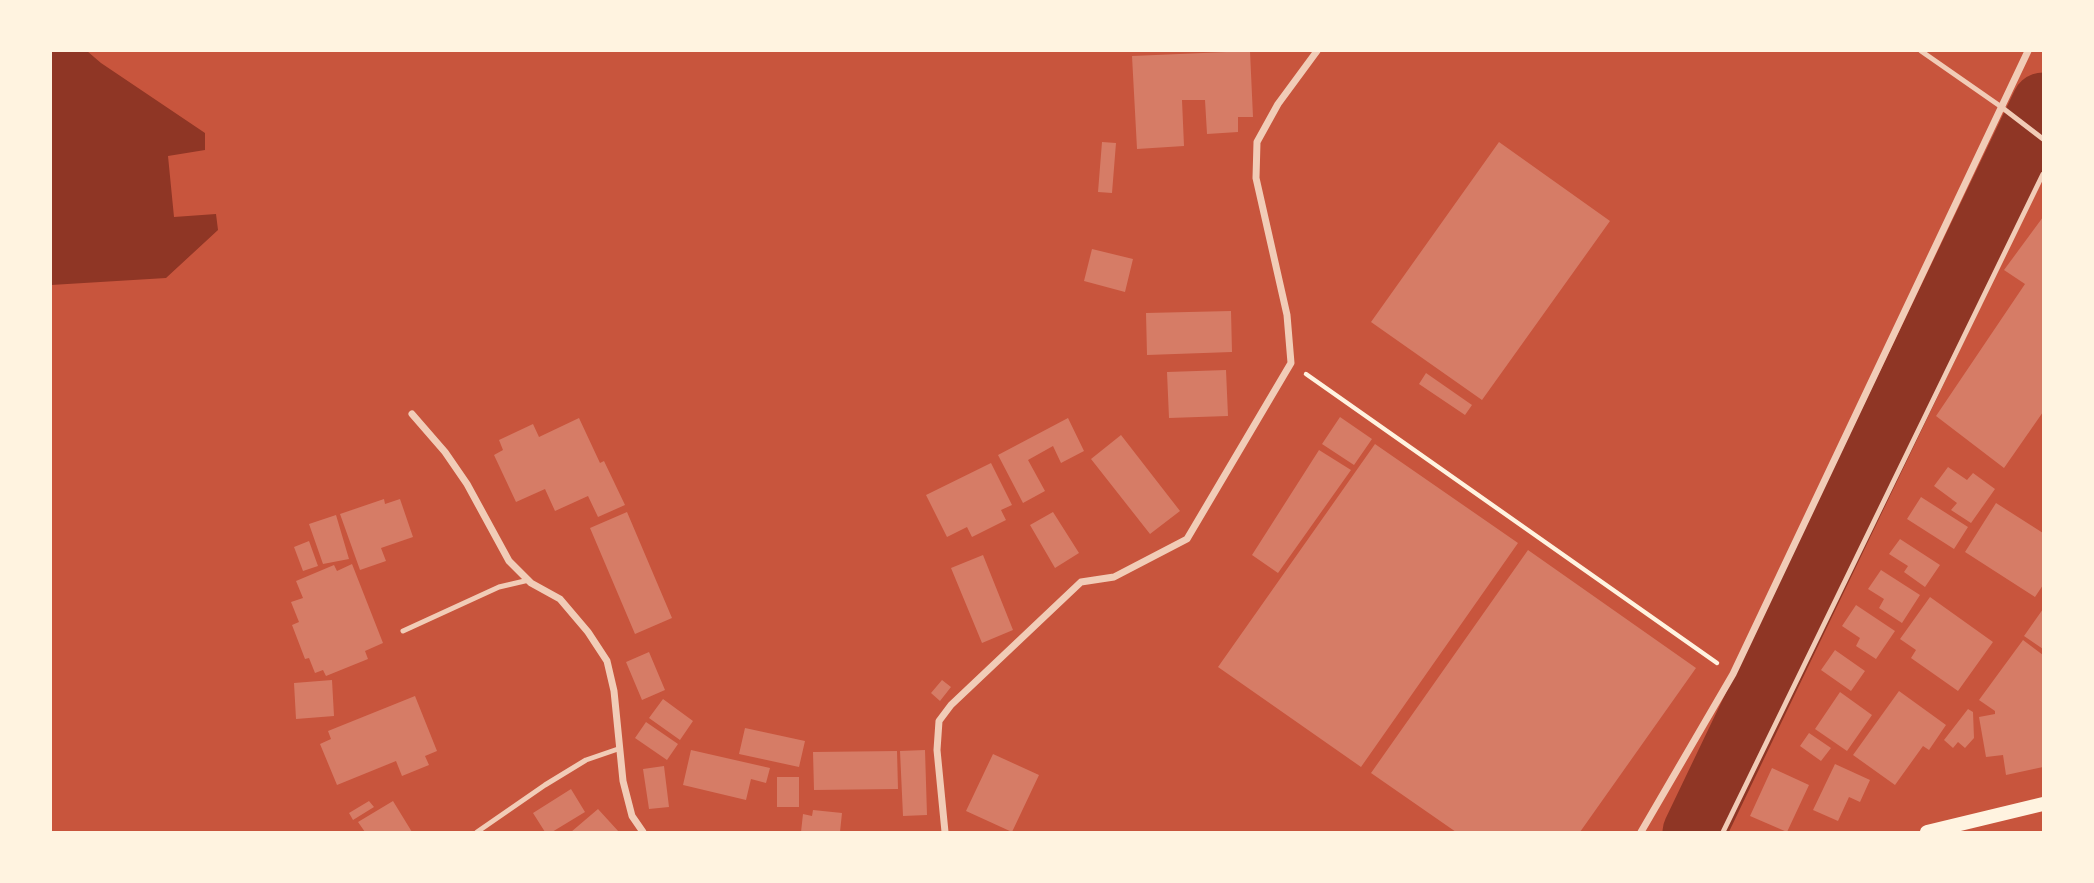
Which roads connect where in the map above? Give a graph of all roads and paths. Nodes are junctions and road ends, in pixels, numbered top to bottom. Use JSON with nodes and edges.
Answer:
{"nodes":[{"id":1,"x":1317,"y":51,"type":"edge"},
{"id":2,"x":1921,"y":51,"type":"edge"},
{"id":3,"x":2028,"y":51,"type":"edge"},
{"id":4,"x":2000,"y":106,"type":"junction"},
{"id":5,"x":2043,"y":139,"type":"edge"},
{"id":6,"x":2043,"y":174,"type":"edge"},
{"id":7,"x":1291,"y":363,"type":"junction"},
{"id":8,"x":412,"y":414,"type":"dead end"},
{"id":9,"x":529,"y":580,"type":"junction"},
{"id":10,"x":403,"y":631,"type":"dead end"},
{"id":11,"x":1733,"y":674,"type":"junction"},
{"id":12,"x":618,"y":749,"type":"junction"},
{"id":13,"x":2043,"y":804,"type":"edge"},
{"id":14,"x":477,"y":832,"type":"edge"},
{"id":15,"x":643,"y":832,"type":"edge"},
{"id":16,"x":945,"y":832,"type":"edge"},
{"id":17,"x":1641,"y":832,"type":"edge"},
{"id":18,"x":1723,"y":832,"type":"edge"},
{"id":19,"x":1927,"y":832,"type":"edge"}],
"edges":[{"from":1,"to":7,"type":"street"},
{"from":2,"to":4,"type":"lane"},
{"from":3,"to":4,"type":"street"},
{"from":4,"to":5,"type":"lane"},
{"from":4,"to":11,"type":"street"},
{"from":6,"to":18,"type":"lane"},
{"from":7,"to":11,"type":"path"},
{"from":7,"to":16,"type":"street"},
{"from":8,"to":9,"type":"street"},
{"from":9,"to":10,"type":"lane"},
{"from":9,"to":12,"type":"street"},
{"from":11,"to":17,"type":"street"},
{"from":12,"to":14,"type":"lane"},
{"from":12,"to":15,"type":"street"},
{"from":13,"to":19,"type":"main road"}]}
